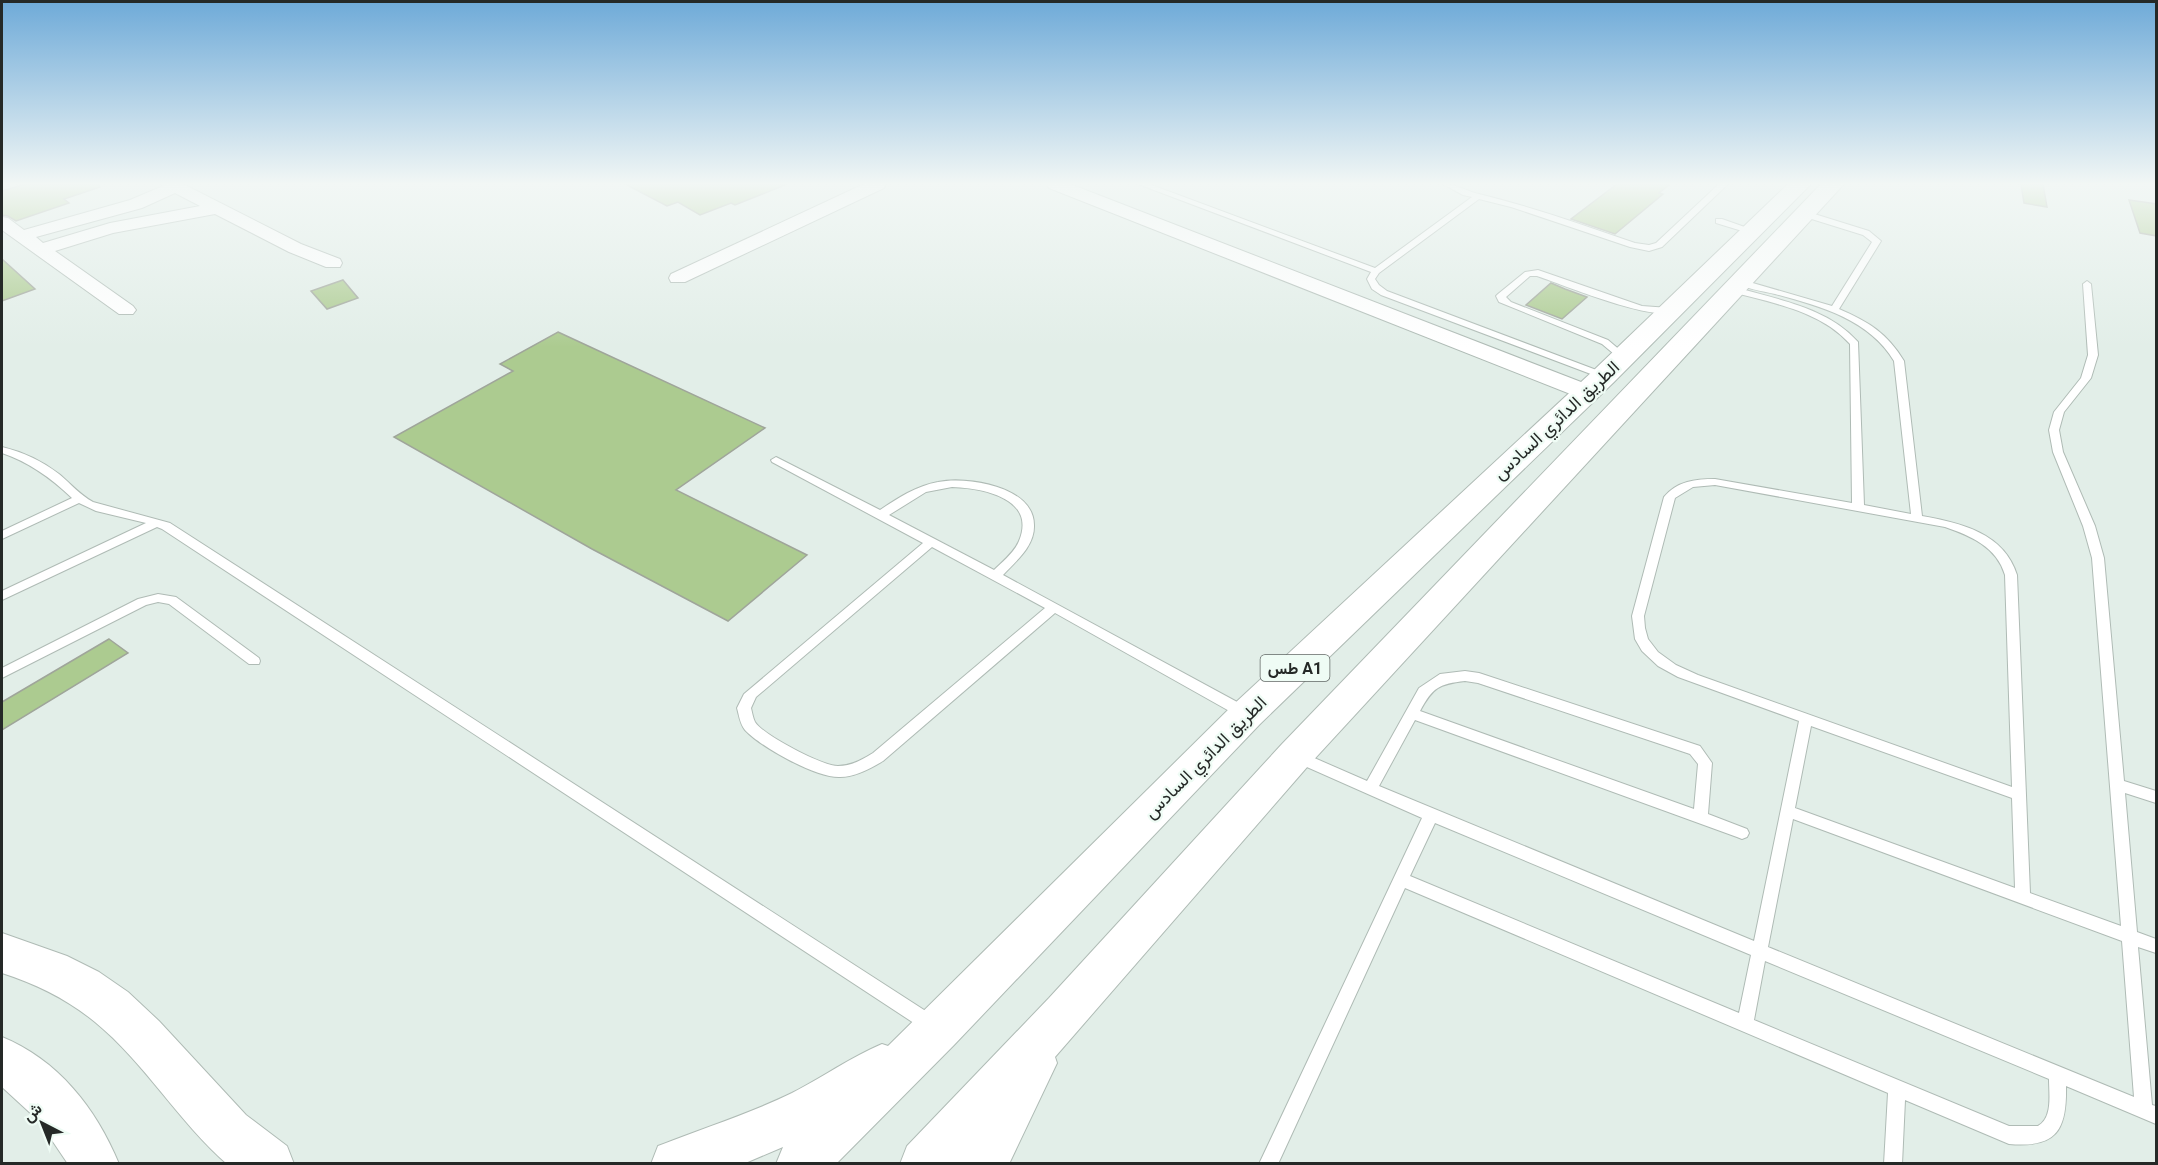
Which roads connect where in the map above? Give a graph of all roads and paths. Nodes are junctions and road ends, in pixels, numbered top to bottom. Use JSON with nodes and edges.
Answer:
{"nodes":[{"id":1,"x":24,"y":238,"type":"edge"},
{"id":2,"x":77,"y":238,"type":"edge"},
{"id":3,"x":276,"y":238,"type":"edge"},
{"id":4,"x":762,"y":238,"type":"edge"},
{"id":5,"x":1211,"y":238,"type":"edge"},
{"id":6,"x":1290,"y":238,"type":"edge"},
{"id":7,"x":1420,"y":238,"type":"edge"},
{"id":8,"x":1615,"y":238,"type":"edge"},
{"id":9,"x":1666,"y":238,"type":"edge"},
{"id":10,"x":1747,"y":238,"type":"edge"},
{"id":11,"x":1763,"y":238,"type":"edge"},
{"id":12,"x":1873,"y":238,"type":"edge"},
{"id":13,"x":40,"y":250,"type":"junction"},
{"id":14,"x":333,"y":263,"type":"dead end"},
{"id":15,"x":1376,"y":271,"type":"junction"},
{"id":16,"x":678,"y":278,"type":"dead end"},
{"id":17,"x":1721,"y":281,"type":"junction"},
{"id":18,"x":2087,"y":284,"type":"dead end"},
{"id":19,"x":126,"y":310,"type":"dead end"},
{"id":20,"x":1834,"y":310,"type":"junction"},
{"id":21,"x":1671,"y":311,"type":"junction"},
{"id":22,"x":1604,"y":375,"type":"junction"},
{"id":23,"x":2,"y":450,"type":"edge"},
{"id":24,"x":776,"y":460,"type":"dead end"},
{"id":25,"x":79,"y":499,"type":"junction"},
{"id":26,"x":1858,"y":508,"type":"junction"},
{"id":27,"x":881,"y":515,"type":"junction"},
{"id":28,"x":1917,"y":519,"type":"junction"},
{"id":29,"x":157,"y":522,"type":"junction"},
{"id":30,"x":2,"y":535,"type":"edge"},
{"id":31,"x":931,"y":542,"type":"junction"},
{"id":32,"x":995,"y":576,"type":"junction"},
{"id":33,"x":2,"y":596,"type":"edge"},
{"id":34,"x":1054,"y":607,"type":"junction"},
{"id":35,"x":254,"y":661,"type":"dead end"},
{"id":36,"x":2,"y":673,"type":"edge"},
{"id":37,"x":1412,"y":713,"type":"junction"},
{"id":38,"x":1246,"y":714,"type":"junction"},
{"id":39,"x":1806,"y":719,"type":"junction"},
{"id":40,"x":1295,"y":755,"type":"junction"},
{"id":41,"x":2116,"y":784,"type":"junction"},
{"id":42,"x":1370,"y":789,"type":"junction"},
{"id":43,"x":2019,"y":795,"type":"junction"},
{"id":44,"x":2157,"y":797,"type":"edge"},
{"id":45,"x":1788,"y":811,"type":"junction"},
{"id":46,"x":1431,"y":815,"type":"junction"},
{"id":47,"x":1700,"y":818,"type":"junction"},
{"id":48,"x":1742,"y":833,"type":"dead end"},
{"id":49,"x":1401,"y":879,"type":"junction"},
{"id":50,"x":2023,"y":897,"type":"junction"},
{"id":51,"x":2129,"y":936,"type":"junction"},
{"id":52,"x":2157,"y":946,"type":"edge"},
{"id":53,"x":1759,"y":952,"type":"junction"},
{"id":54,"x":2,"y":953,"type":"edge"},
{"id":55,"x":1065,"y":1013,"type":"junction"},
{"id":56,"x":1745,"y":1023,"type":"junction"},
{"id":57,"x":938,"y":1029,"type":"junction"},
{"id":58,"x":2,"y":1060,"type":"edge"},
{"id":59,"x":2057,"y":1074,"type":"junction"},
{"id":60,"x":1896,"y":1087,"type":"junction"},
{"id":61,"x":2151,"y":1113,"type":"edge"},
{"id":62,"x":94,"y":1164,"type":"edge"},
{"id":63,"x":269,"y":1164,"type":"edge"},
{"id":64,"x":676,"y":1164,"type":"edge"},
{"id":65,"x":801,"y":1164,"type":"edge"},
{"id":66,"x":925,"y":1164,"type":"edge"},
{"id":67,"x":983,"y":1164,"type":"edge"},
{"id":68,"x":1268,"y":1164,"type":"edge"},
{"id":69,"x":1893,"y":1164,"type":"edge"}],
"edges":[{"from":1,"to":13,"type":"street"},
{"from":2,"to":13,"type":"street"},
{"from":3,"to":14,"type":"street"},
{"from":4,"to":16,"type":"street"},
{"from":5,"to":22,"type":"street"},
{"from":6,"to":15,"type":"lane"},
{"from":7,"to":15,"type":"lane"},
{"from":8,"to":9,"type":"lane"},
{"from":10,"to":17,"type":"highway","name":"الطريق الدائري السادس","number":"طس A1"},
{"from":11,"to":17,"type":"highway","name":"الطريق الدائري السادس","number":"طس A1"},
{"from":12,"to":20,"type":"lane"},
{"from":13,"to":19,"type":"street"},
{"from":15,"to":22,"type":"lane"},
{"from":17,"to":20,"type":"lane"},
{"from":17,"to":21,"type":"highway","name":"الطريق الدائري السادس","number":"طس A1"},
{"from":17,"to":26,"type":"lane"},
{"from":17,"to":40,"type":"highway","name":"الطريق الدائري السادس","number":"طس A1"},
{"from":18,"to":41,"type":"lane"},
{"from":20,"to":28,"type":"lane"},
{"from":21,"to":22,"type":"highway","name":"الطريق الدائري السادس","number":"طس A1"},
{"from":21,"to":22,"type":"lane"},
{"from":22,"to":38,"type":"highway","name":"الطريق الدائري السادس","number":"طس A1"},
{"from":23,"to":25,"type":"lane"},
{"from":24,"to":27,"type":"lane"},
{"from":25,"to":29,"type":"lane"},
{"from":25,"to":30,"type":"lane"},
{"from":26,"to":28,"type":"lane"},
{"from":26,"to":39,"type":"lane"},
{"from":27,"to":31,"type":"lane"},
{"from":27,"to":32,"type":"lane"},
{"from":28,"to":43,"type":"lane"},
{"from":29,"to":33,"type":"lane"},
{"from":29,"to":57,"type":"lane"},
{"from":31,"to":32,"type":"lane"},
{"from":31,"to":34,"type":"lane"},
{"from":32,"to":34,"type":"lane"},
{"from":34,"to":38,"type":"lane"},
{"from":35,"to":36,"type":"lane"},
{"from":37,"to":42,"type":"lane"},
{"from":37,"to":47,"type":"lane"},
{"from":37,"to":47,"type":"lane"},
{"from":38,"to":57,"type":"highway","name":"الطريق الدائري السادس","number":"طس A1"},
{"from":39,"to":43,"type":"lane"},
{"from":39,"to":45,"type":"lane"},
{"from":40,"to":42,"type":"lane"},
{"from":40,"to":55,"type":"highway","name":"الطريق الدائري السادس","number":"طس A1"},
{"from":41,"to":44,"type":"lane"},
{"from":41,"to":51,"type":"lane"},
{"from":42,"to":46,"type":"lane"},
{"from":43,"to":50,"type":"lane"},
{"from":45,"to":50,"type":"lane"},
{"from":45,"to":53,"type":"lane"},
{"from":46,"to":49,"type":"lane"},
{"from":46,"to":53,"type":"lane"},
{"from":47,"to":48,"type":"lane"},
{"from":49,"to":56,"type":"lane"},
{"from":49,"to":68,"type":"lane"},
{"from":50,"to":51,"type":"lane"},
{"from":51,"to":52,"type":"lane"},
{"from":51,"to":61,"type":"lane"},
{"from":53,"to":56,"type":"lane"},
{"from":53,"to":59,"type":"lane"},
{"from":54,"to":63,"type":"highway"},
{"from":55,"to":66,"type":"highway","name":"الطريق الدائري السادس","number":"طس A1"},
{"from":55,"to":67,"type":"highway"},
{"from":56,"to":60,"type":"lane"},
{"from":57,"to":64,"type":"highway"},
{"from":57,"to":65,"type":"highway","name":"الطريق الدائري السادس","number":"طس A1"},
{"from":58,"to":62,"type":"highway"},
{"from":59,"to":60,"type":"lane"},
{"from":59,"to":61,"type":"lane"},
{"from":60,"to":69,"type":"lane"}]}
